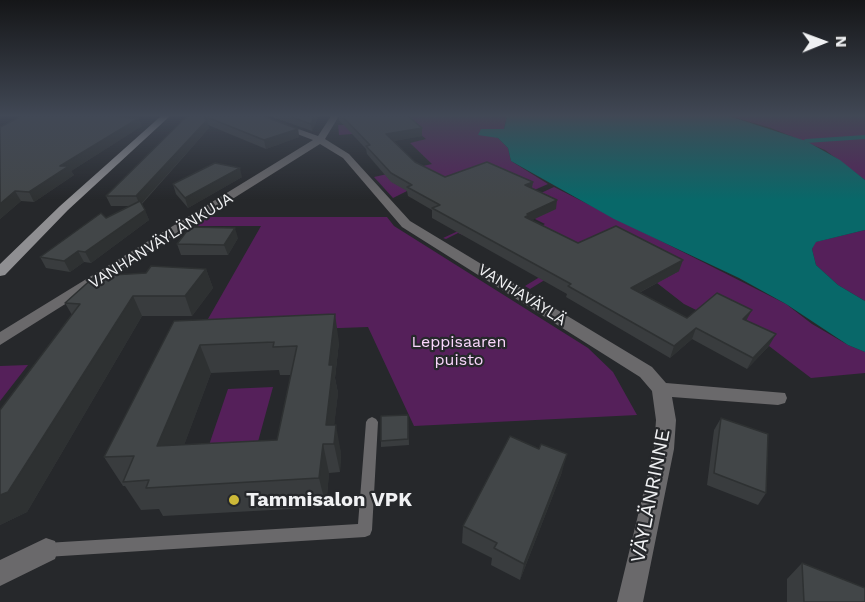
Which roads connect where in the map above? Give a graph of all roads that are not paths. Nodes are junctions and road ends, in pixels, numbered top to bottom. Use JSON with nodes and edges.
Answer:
{"nodes":[{"id":1,"x":135,"y":144,"type":"edge"},
{"id":2,"x":313,"y":144,"type":"edge"},
{"id":3,"x":327,"y":144,"type":"edge"},
{"id":4,"x":0,"y":272,"type":"edge"},
{"id":5,"x":0,"y":339,"type":"edge"},
{"id":6,"x":661,"y":389,"type":"junction"},
{"id":7,"x":778,"y":398,"type":"dead end"},
{"id":8,"x":372,"y":422,"type":"dead end"},
{"id":9,"x":46,"y":550,"type":"joint"},
{"id":10,"x":0,"y":573,"type":"edge"},
{"id":11,"x":630,"y":602,"type":"edge"}],
"edges":[{"from":1,"to":4,"type":"street"},
{"from":2,"to":5,"type":"street","name":"VANHANVÄYLÄNKUJA"},
{"from":3,"to":6,"type":"street","name":"VANHAVÄYLÄ"},
{"from":6,"to":7,"type":"street"},
{"from":6,"to":11,"type":"street","name":"VÄYLÄNRINNE"},
{"from":8,"to":9,"type":"lane"},
{"from":9,"to":10,"type":"street"}]}
